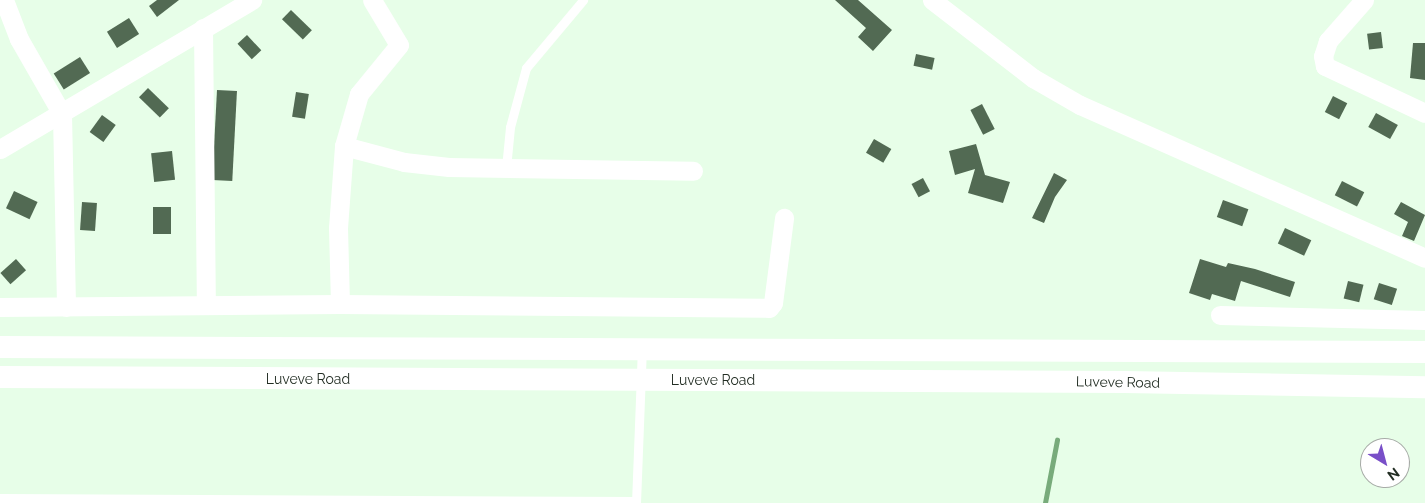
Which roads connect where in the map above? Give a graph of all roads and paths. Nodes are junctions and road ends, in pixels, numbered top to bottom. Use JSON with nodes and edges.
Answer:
{"nodes":[{"id":1,"x":4,"y":0,"type":"edge"},
{"id":2,"x":252,"y":0,"type":"edge"},
{"id":3,"x":372,"y":0,"type":"edge"},
{"id":4,"x":583,"y":0,"type":"edge"},
{"id":5,"x":932,"y":0,"type":"edge"},
{"id":6,"x":1364,"y":0,"type":"edge"},
{"id":7,"x":203,"y":28,"type":"junction"},
{"id":8,"x":1425,"y":113,"type":"edge"},
{"id":9,"x":62,"y":114,"type":"junction"},
{"id":10,"x":344,"y":146,"type":"junction"},
{"id":11,"x":0,"y":148,"type":"edge"},
{"id":12,"x":506,"y":168,"type":"junction"},
{"id":13,"x":693,"y":170,"type":"dead end"},
{"id":14,"x":784,"y":218,"type":"dead end"},
{"id":15,"x":1425,"y":258,"type":"edge"},
{"id":16,"x":206,"y":304,"type":"junction"},
{"id":17,"x":340,"y":304,"type":"junction"},
{"id":18,"x":0,"y":307,"type":"edge"},
{"id":19,"x":66,"y":307,"type":"junction"},
{"id":20,"x":1220,"y":315,"type":"dead end"},
{"id":21,"x":1425,"y":320,"type":"edge"},
{"id":22,"x":0,"y":347,"type":"edge"},
{"id":23,"x":642,"y":347,"type":"junction"},
{"id":24,"x":1425,"y":352,"type":"edge"},
{"id":25,"x":0,"y":377,"type":"edge"},
{"id":26,"x":640,"y":380,"type":"junction"},
{"id":27,"x":1425,"y":387,"type":"edge"},
{"id":28,"x":0,"y":498,"type":"edge"},
{"id":29,"x":636,"y":502,"type":"edge"}],
"edges":[{"from":1,"to":9,"type":"street"},
{"from":2,"to":7,"type":"street"},
{"from":3,"to":10,"type":"street"},
{"from":4,"to":12,"type":"lane"},
{"from":5,"to":15,"type":"street"},
{"from":6,"to":8,"type":"street"},
{"from":7,"to":9,"type":"street"},
{"from":7,"to":16,"type":"street"},
{"from":9,"to":11,"type":"street"},
{"from":9,"to":19,"type":"street"},
{"from":10,"to":12,"type":"street"},
{"from":10,"to":17,"type":"street"},
{"from":12,"to":13,"type":"street"},
{"from":14,"to":17,"type":"street"},
{"from":16,"to":17,"type":"street"},
{"from":16,"to":19,"type":"street"},
{"from":18,"to":19,"type":"street"},
{"from":20,"to":21,"type":"street"},
{"from":22,"to":23,"type":"street"},
{"from":23,"to":24,"type":"street"},
{"from":23,"to":26,"type":"lane"},
{"from":25,"to":26,"type":"street","name":"Luveve Road"},
{"from":26,"to":27,"type":"street","name":"Luveve Road"},
{"from":26,"to":29,"type":"lane"},
{"from":28,"to":29,"type":"lane"}]}
